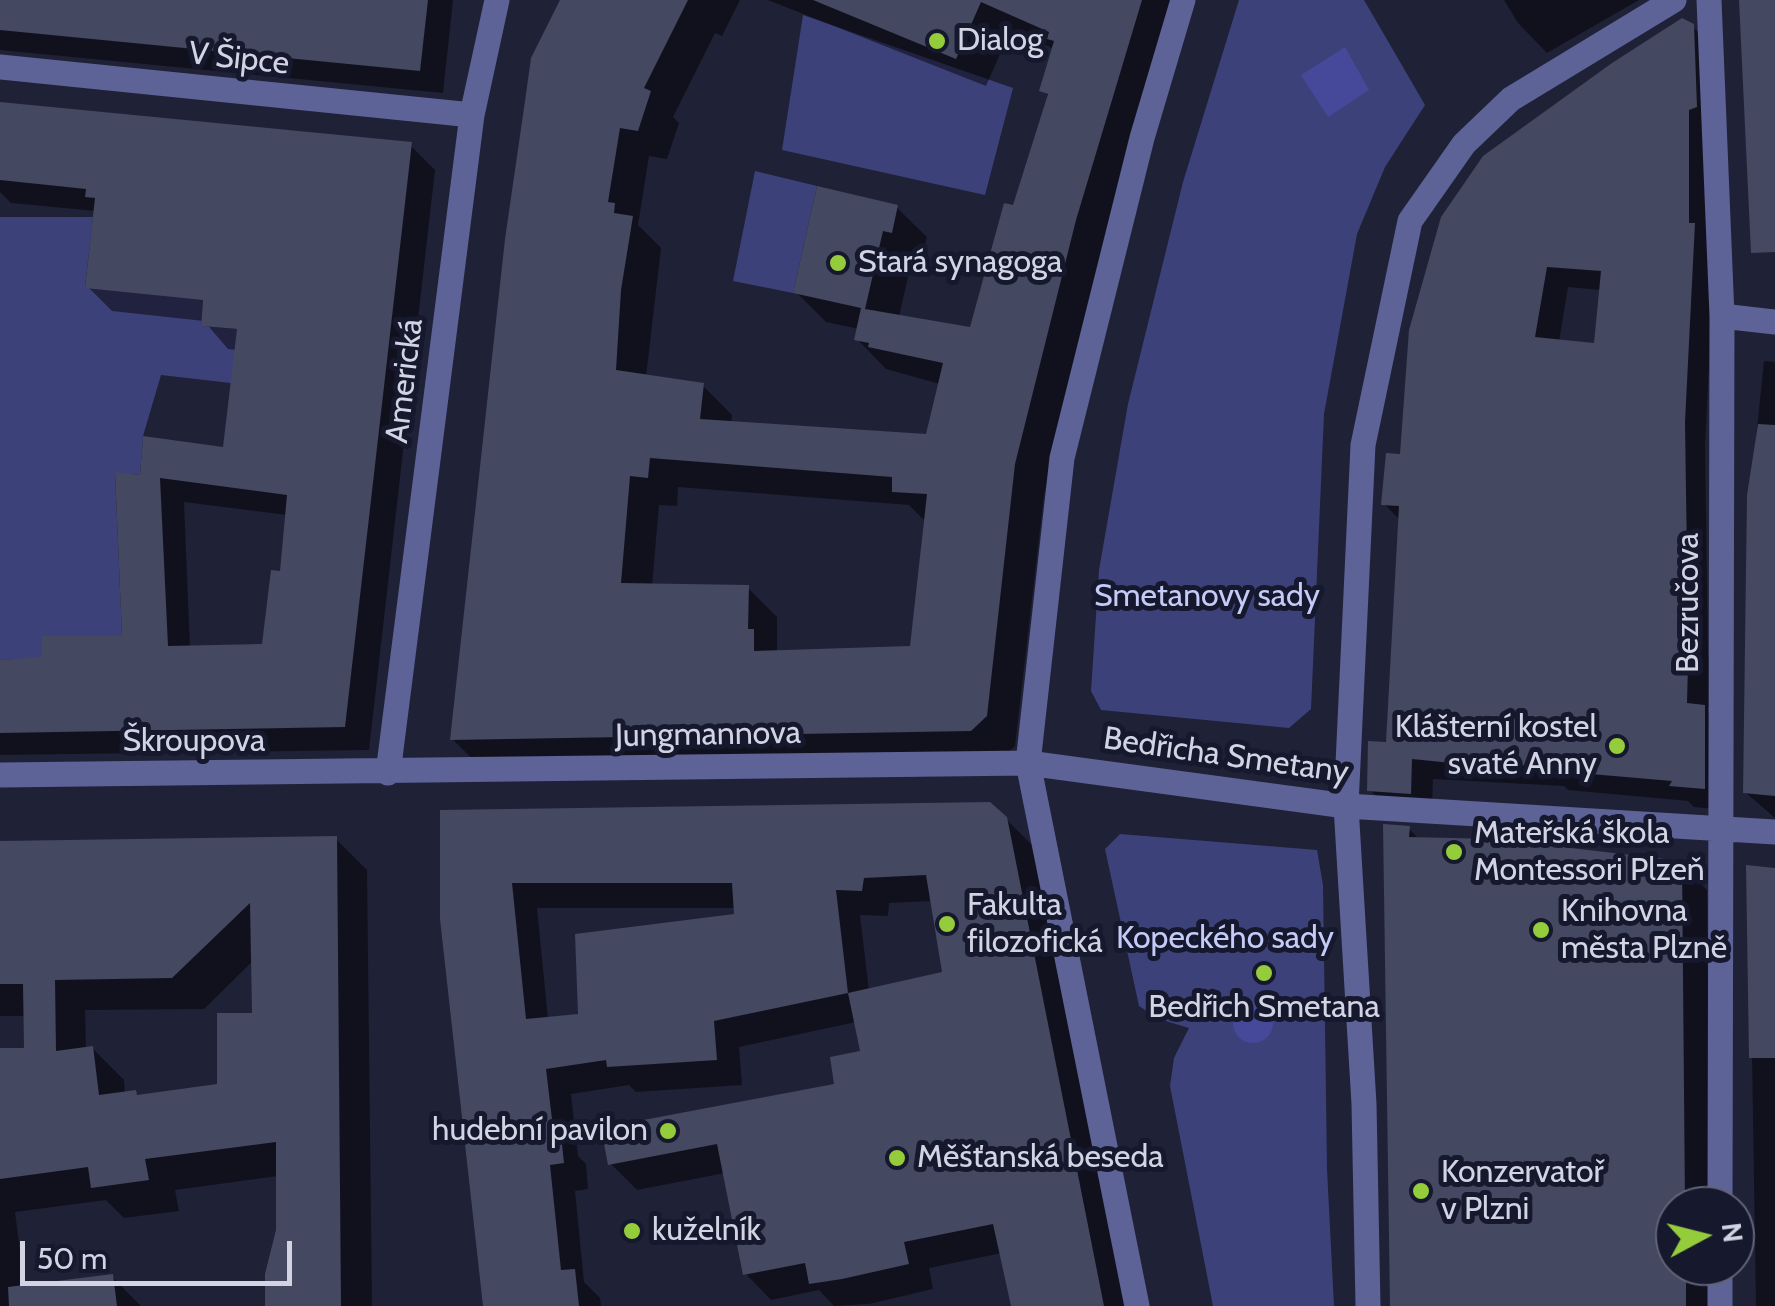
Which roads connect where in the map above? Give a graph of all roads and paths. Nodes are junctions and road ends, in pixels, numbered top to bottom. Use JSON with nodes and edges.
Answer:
{"nodes":[{"id":1,"x":496,"y":0,"type":"edge"},
{"id":2,"x":1183,"y":0,"type":"edge"},
{"id":3,"x":1674,"y":0,"type":"edge"},
{"id":4,"x":1709,"y":0,"type":"edge"},
{"id":5,"x":0,"y":67,"type":"edge"},
{"id":6,"x":472,"y":115,"type":"junction"},
{"id":7,"x":1722,"y":316,"type":"junction"},
{"id":8,"x":1775,"y":322,"type":"edge"},
{"id":9,"x":1028,"y":763,"type":"junction"},
{"id":10,"x":388,"y":773,"type":"junction"},
{"id":11,"x":0,"y":775,"type":"edge"},
{"id":12,"x":1346,"y":806,"type":"junction"},
{"id":13,"x":1722,"y":827,"type":"junction"},
{"id":14,"x":1775,"y":832,"type":"edge"},
{"id":15,"x":1720,"y":1186,"type":"edge"},
{"id":16,"x":1137,"y":1306,"type":"edge"},
{"id":17,"x":1368,"y":1306,"type":"edge"}],
"edges":[{"from":1,"to":6,"type":"street","name":"Americká"},
{"from":2,"to":9,"type":"street"},
{"from":3,"to":12,"type":"street"},
{"from":4,"to":7,"type":"street","name":"Bezručova"},
{"from":5,"to":6,"type":"street","name":"V Šipce"},
{"from":6,"to":10,"type":"street","name":"Americká"},
{"from":7,"to":8,"type":"street"},
{"from":7,"to":13,"type":"street","name":"Bezručova"},
{"from":9,"to":10,"type":"street","name":"Jungmannova"},
{"from":9,"to":12,"type":"street","name":"Bedřicha Smetany"},
{"from":9,"to":16,"type":"street"},
{"from":10,"to":11,"type":"street","name":"Škroupova"},
{"from":12,"to":13,"type":"street","name":"Bedřicha Smetany"},
{"from":12,"to":17,"type":"street"},
{"from":13,"to":14,"type":"street","name":"Bedřicha Smetany"},
{"from":13,"to":15,"type":"street","name":"Bezručova"}]}
